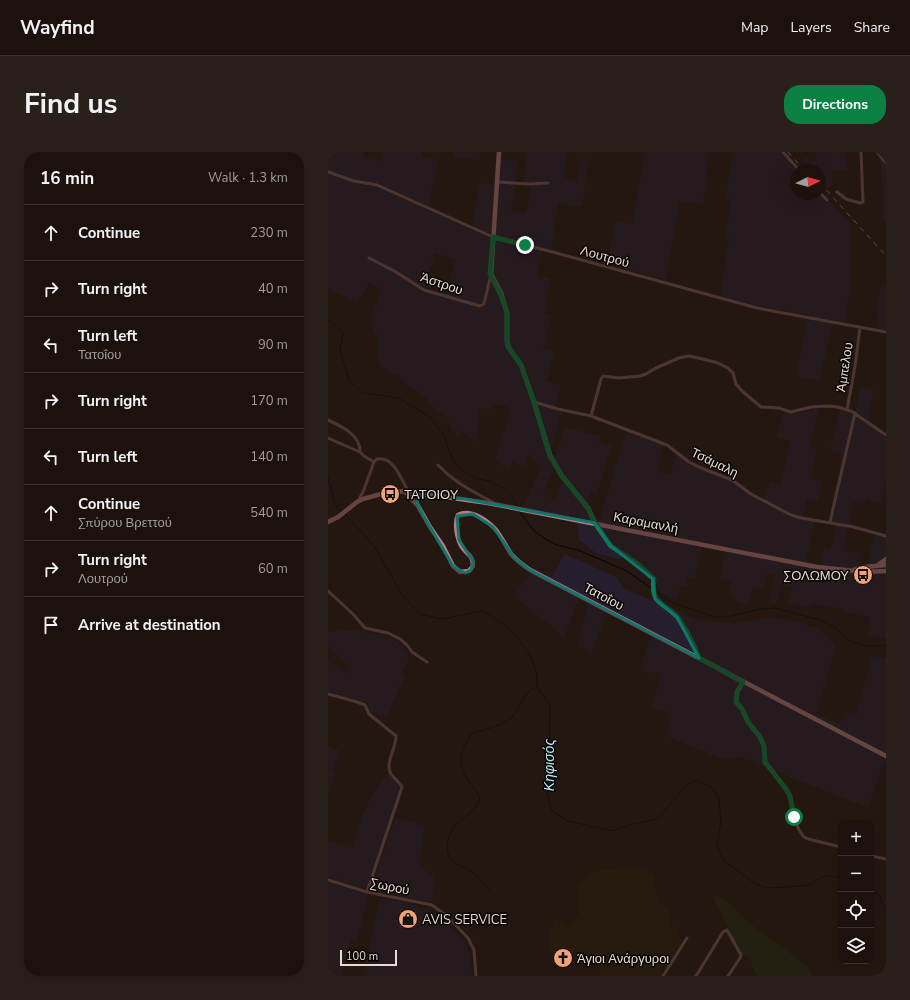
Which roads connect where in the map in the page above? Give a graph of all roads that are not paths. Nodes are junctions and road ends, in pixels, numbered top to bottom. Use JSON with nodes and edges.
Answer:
{"nodes":[{"id":1,"x":499,"y":152,"type":"edge"},
{"id":2,"x":783,"y":152,"type":"edge"},
{"id":3,"x":861,"y":152,"type":"edge"},
{"id":4,"x":877,"y":152,"type":"edge"},
{"id":5,"x":886,"y":163,"type":"edge"},
{"id":6,"x":794,"y":164,"type":"edge"},
{"id":7,"x":328,"y":172,"type":"edge"},
{"id":8,"x":497,"y":182,"type":"junction"},
{"id":9,"x":548,"y":183,"type":"dead end"},
{"id":10,"x":837,"y":192,"type":"dead end"},
{"id":11,"x":493,"y":237,"type":"junction"},
{"id":12,"x":369,"y":258,"type":"dead end"},
{"id":13,"x":490,"y":274,"type":"junction"},
{"id":14,"x":860,"y":327,"type":"junction"},
{"id":15,"x":886,"y":332,"type":"edge"},
{"id":16,"x":534,"y":402,"type":"junction"},
{"id":17,"x":847,"y":410,"type":"junction"},
{"id":18,"x":855,"y":414,"type":"junction"},
{"id":19,"x":591,"y":416,"type":"junction"},
{"id":20,"x":328,"y":420,"type":"edge"},
{"id":21,"x":886,"y":435,"type":"edge"},
{"id":22,"x":328,"y":438,"type":"edge"},
{"id":23,"x":360,"y":452,"type":"junction"},
{"id":24,"x":374,"y":462,"type":"junction"},
{"id":25,"x":438,"y":465,"type":"dead end"},
{"id":26,"x":407,"y":491,"type":"junction"},
{"id":27,"x":426,"y":493,"type":"junction"},
{"id":28,"x":357,"y":502,"type":"junction"},
{"id":29,"x":417,"y":502,"type":"junction"},
{"id":30,"x":497,"y":504,"type":"junction"},
{"id":31,"x":420,"y":509,"type":"junction"},
{"id":32,"x":328,"y":522,"type":"edge"},
{"id":33,"x":830,"y":522,"type":"junction"},
{"id":34,"x":595,"y":523,"type":"junction"},
{"id":35,"x":886,"y":536,"type":"edge"},
{"id":36,"x":886,"y":559,"type":"edge"},
{"id":37,"x":886,"y":565,"type":"edge"},
{"id":38,"x":876,"y":566,"type":"junction"},
{"id":39,"x":853,"y":570,"type":"junction"},
{"id":40,"x":886,"y":571,"type":"edge"},
{"id":41,"x":328,"y":591,"type":"edge"},
{"id":42,"x":699,"y":658,"type":"junction"},
{"id":43,"x":427,"y":662,"type":"dead end"},
{"id":44,"x":743,"y":682,"type":"junction"},
{"id":45,"x":328,"y":694,"type":"edge"},
{"id":46,"x":886,"y":756,"type":"edge"},
{"id":47,"x":838,"y":846,"type":"edge"},
{"id":48,"x":874,"y":857,"type":"edge"},
{"id":49,"x":886,"y":859,"type":"edge"},
{"id":50,"x":328,"y":880,"type":"edge"},
{"id":51,"x":367,"y":892,"type":"junction"},
{"id":52,"x":687,"y":938,"type":"dead end"},
{"id":53,"x":476,"y":976,"type":"edge"},
{"id":54,"x":663,"y":976,"type":"edge"},
{"id":55,"x":696,"y":976,"type":"edge"},
{"id":56,"x":728,"y":976,"type":"edge"}],
"edges":[{"from":1,"to":8,"type":"street"},
{"from":2,"to":6,"type":"street"},
{"from":3,"to":10,"type":"street"},
{"from":4,"to":5,"type":"street"},
{"from":7,"to":11,"type":"street","name":"Λουτρού"},
{"from":8,"to":9,"type":"street"},
{"from":8,"to":11,"type":"street"},
{"from":11,"to":13,"type":"street"},
{"from":11,"to":14,"type":"street","name":"Λουτρού"},
{"from":12,"to":13,"type":"street","name":"Άστρου"},
{"from":13,"to":16,"type":"street"},
{"from":14,"to":15,"type":"street","name":"Λουτρού"},
{"from":14,"to":17,"type":"street","name":"Άμπελου"},
{"from":16,"to":19,"type":"street","name":"Τσάμαλη"},
{"from":16,"to":34,"type":"street"},
{"from":17,"to":18,"type":"street"},
{"from":17,"to":19,"type":"street"},
{"from":18,"to":21,"type":"street"},
{"from":18,"to":33,"type":"street"},
{"from":19,"to":33,"type":"street","name":"Τσάμαλη"},
{"from":20,"to":23,"type":"street"},
{"from":22,"to":23,"type":"street"},
{"from":23,"to":24,"type":"street"},
{"from":24,"to":26,"type":"street"},
{"from":24,"to":28,"type":"street"},
{"from":25,"to":30,"type":"street"},
{"from":26,"to":27,"type":"street","name":"Καραμανλή"},
{"from":26,"to":28,"type":"street"},
{"from":26,"to":29,"type":"street","name":"Τατοΐου"},
{"from":26,"to":31,"type":"street","name":"Τατοΐου"},
{"from":27,"to":29,"type":"street"},
{"from":27,"to":30,"type":"street","name":"Καραμανλή"},
{"from":28,"to":32,"type":"street"},
{"from":29,"to":31,"type":"street","name":"Τατοΐου"},
{"from":30,"to":34,"type":"street","name":"Καραμανλή"},
{"from":31,"to":42,"type":"street","name":"Τατοΐου"},
{"from":33,"to":35,"type":"street","name":"Τσάμαλη"},
{"from":34,"to":39,"type":"street","name":"Καραμανλή"},
{"from":34,"to":42,"type":"street"},
{"from":36,"to":38,"type":"street"},
{"from":37,"to":38,"type":"street","name":"Καραμανλή"},
{"from":38,"to":39,"type":"street","name":"Καραμανλή"},
{"from":39,"to":40,"type":"street","name":"Καραμανλή"},
{"from":41,"to":43,"type":"street"},
{"from":42,"to":44,"type":"street","name":"Τατοΐου"},
{"from":44,"to":46,"type":"street","name":"Τατοΐου"},
{"from":44,"to":47,"type":"street"},
{"from":45,"to":51,"type":"street"},
{"from":48,"to":49,"type":"street"},
{"from":50,"to":51,"type":"street","name":"Σωρού"},
{"from":51,"to":53,"type":"street","name":"Σωρού"},
{"from":52,"to":54,"type":"street"},
{"from":55,"to":56,"type":"street"}]}
